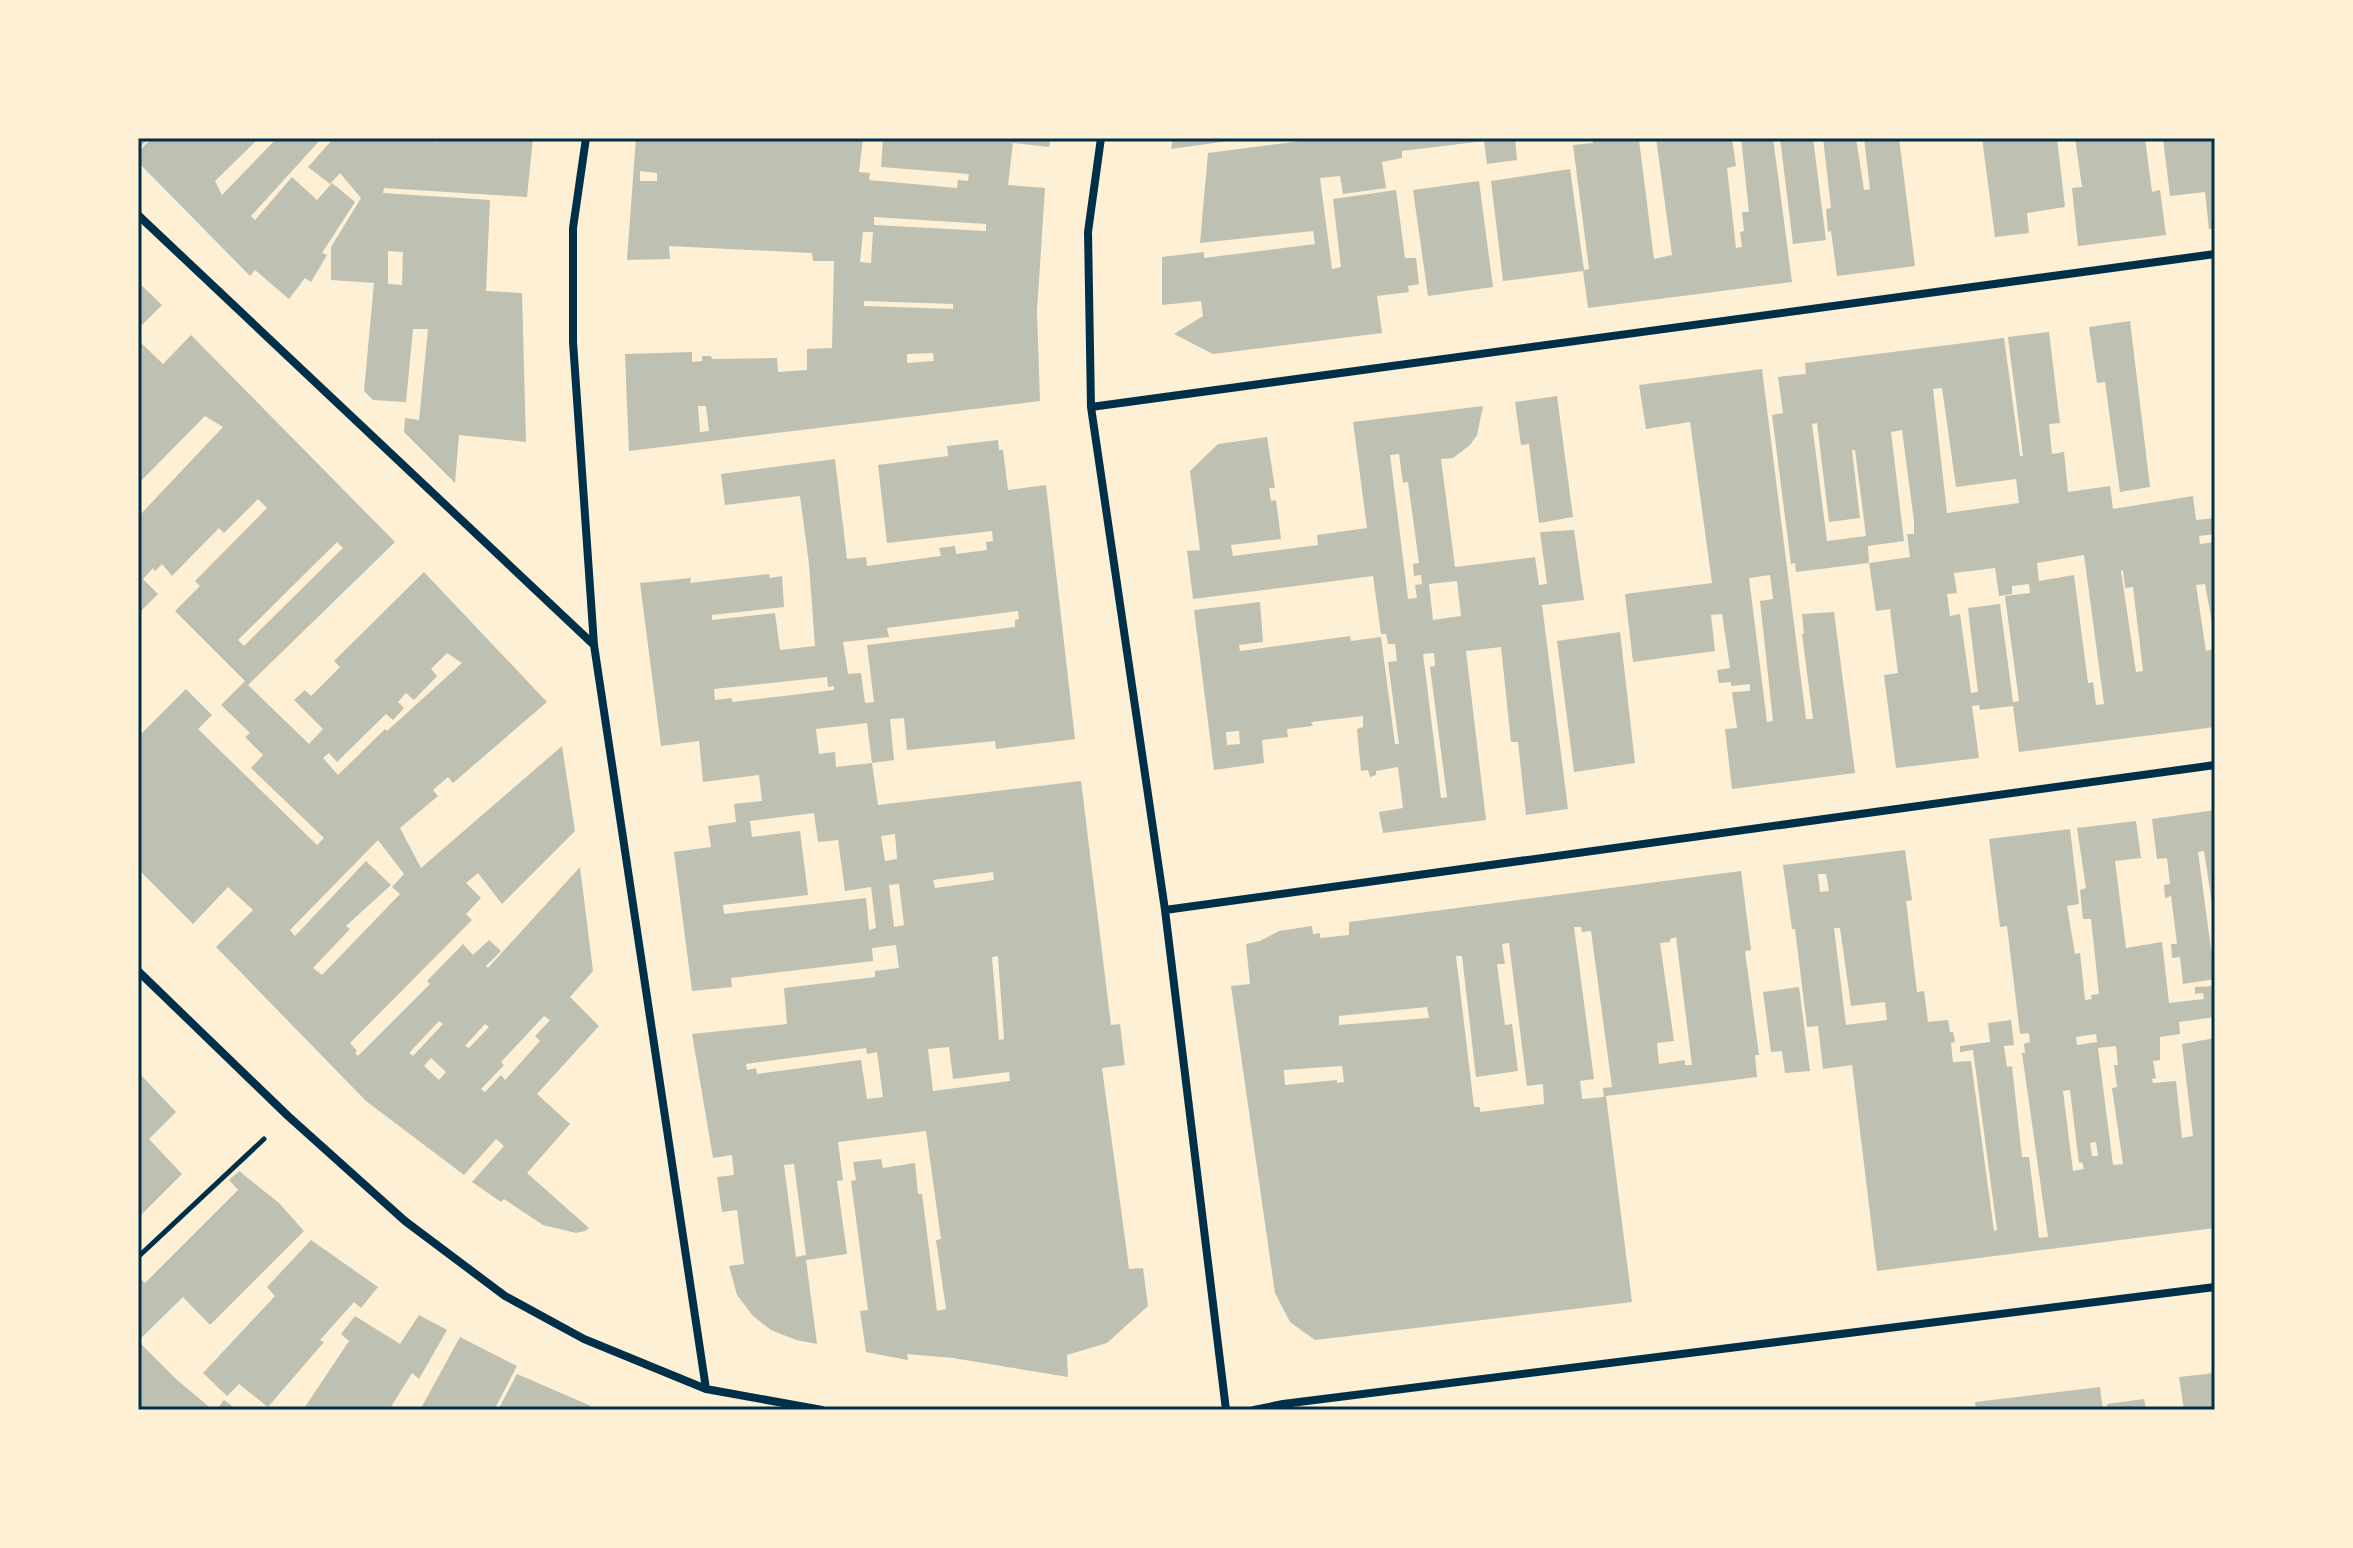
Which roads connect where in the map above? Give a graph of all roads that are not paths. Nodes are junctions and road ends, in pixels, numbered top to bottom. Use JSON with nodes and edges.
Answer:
{"nodes":[{"id":1,"x":586,"y":138,"type":"edge"},
{"id":2,"x":1101,"y":138,"type":"edge"},
{"id":3,"x":138,"y":215,"type":"edge"},
{"id":4,"x":2215,"y":254,"type":"edge"},
{"id":5,"x":1091,"y":407,"type":"junction"},
{"id":6,"x":594,"y":645,"type":"junction"},
{"id":7,"x":2215,"y":765,"type":"edge"},
{"id":8,"x":1165,"y":910,"type":"junction"},
{"id":9,"x":138,"y":971,"type":"edge"},
{"id":10,"x":2215,"y":1287,"type":"edge"},
{"id":11,"x":706,"y":1389,"type":"junction"},
{"id":12,"x":822,"y":1410,"type":"edge"},
{"id":13,"x":1226,"y":1410,"type":"edge"},
{"id":14,"x":1254,"y":1410,"type":"edge"}],
"edges":[{"from":1,"to":6,"type":"street"},
{"from":2,"to":5,"type":"street"},
{"from":3,"to":6,"type":"street"},
{"from":4,"to":5,"type":"street"},
{"from":5,"to":8,"type":"street"},
{"from":6,"to":11,"type":"street"},
{"from":7,"to":8,"type":"street"},
{"from":8,"to":13,"type":"street"},
{"from":9,"to":11,"type":"street"},
{"from":10,"to":14,"type":"street"},
{"from":11,"to":12,"type":"street"}]}
